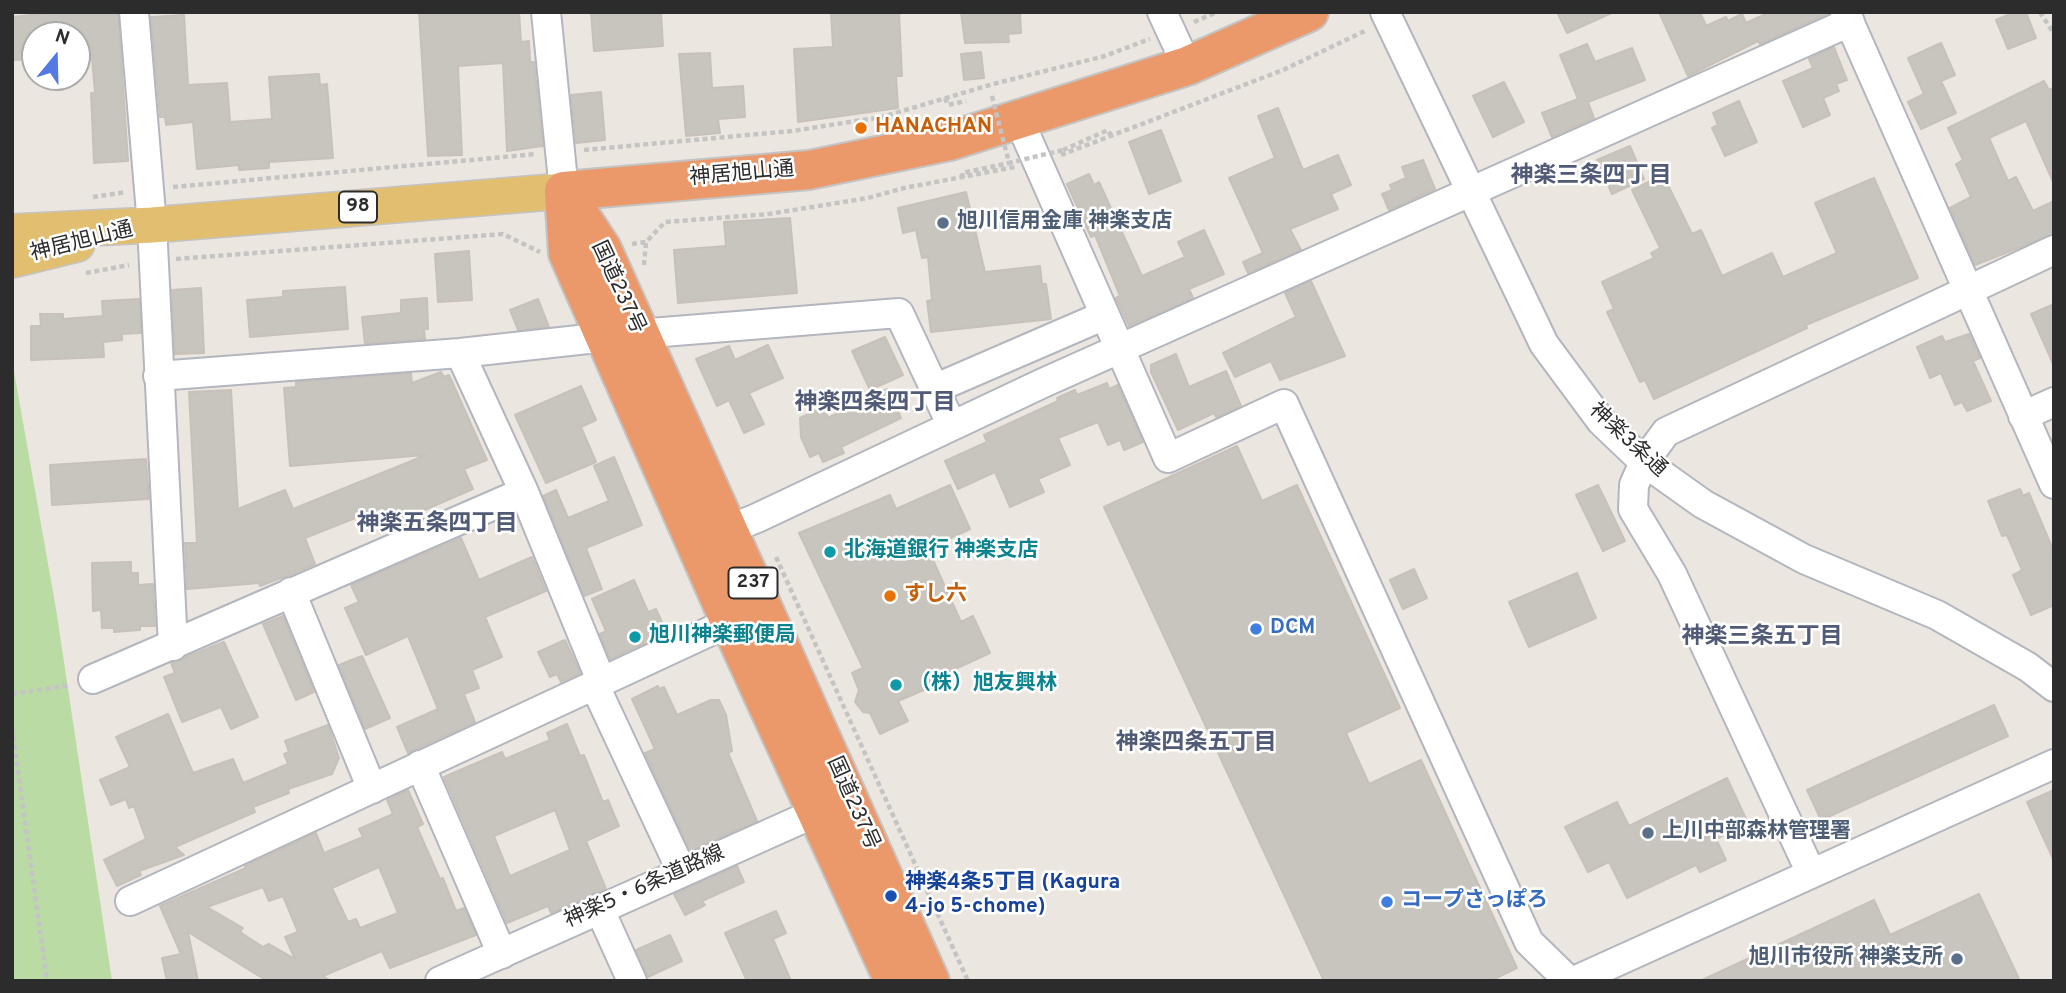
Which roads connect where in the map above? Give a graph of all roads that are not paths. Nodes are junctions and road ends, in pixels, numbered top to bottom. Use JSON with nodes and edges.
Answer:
{"nodes":[{"id":1,"x":134,"y":12,"type":"edge"},
{"id":2,"x":546,"y":12,"type":"edge"},
{"id":3,"x":1309,"y":12,"type":"edge"},
{"id":4,"x":1385,"y":12,"type":"edge"},
{"id":5,"x":1847,"y":17,"type":"edge"},
{"id":6,"x":1167,"y":22,"type":"edge"},
{"id":7,"x":1187,"y":65,"type":"junction"},
{"id":8,"x":1005,"y":108,"type":"junction"},
{"id":9,"x":564,"y":191,"type":"junction"},
{"id":10,"x":1469,"y":191,"type":"junction"},
{"id":11,"x":152,"y":225,"type":"junction"},
{"id":12,"x":12,"y":232,"type":"edge"},
{"id":13,"x":2054,"y":250,"type":"edge"},
{"id":14,"x":12,"y":260,"type":"edge"},
{"id":15,"x":1967,"y":292,"type":"junction"},
{"id":16,"x":1105,"y":315,"type":"junction"},
{"id":17,"x":622,"y":335,"type":"junction"},
{"id":18,"x":1119,"y":349,"type":"junction"},
{"id":19,"x":460,"y":354,"type":"junction"},
{"id":20,"x":158,"y":376,"type":"junction"},
{"id":21,"x":934,"y":389,"type":"junction"},
{"id":22,"x":2054,"y":402,"type":"edge"},
{"id":23,"x":2023,"y":416,"type":"junction"},
{"id":24,"x":951,"y":426,"type":"junction"},
{"id":25,"x":1644,"y":462,"type":"junction"},
{"id":26,"x":2054,"y":484,"type":"edge"},
{"id":27,"x":524,"y":492,"type":"junction"},
{"id":28,"x":728,"y":530,"type":"junction"},
{"id":29,"x":291,"y":592,"type":"junction"},
{"id":30,"x":747,"y":614,"type":"junction"},
{"id":31,"x":173,"y":646,"type":"junction"},
{"id":32,"x":93,"y":679,"type":"dead end"},
{"id":33,"x":599,"y":685,"type":"junction"},
{"id":34,"x":2054,"y":687,"type":"edge"},
{"id":35,"x":2054,"y":764,"type":"edge"},
{"id":36,"x":420,"y":765,"type":"junction"},
{"id":37,"x":372,"y":789,"type":"junction"},
{"id":38,"x":834,"y":804,"type":"junction"},
{"id":39,"x":682,"y":872,"type":"junction"},
{"id":40,"x":1811,"y":873,"type":"junction"},
{"id":41,"x":130,"y":901,"type":"dead end"},
{"id":42,"x":599,"y":908,"type":"junction"},
{"id":43,"x":502,"y":954,"type":"junction"},
{"id":44,"x":454,"y":978,"type":"edge"},
{"id":45,"x":632,"y":981,"type":"edge"},
{"id":46,"x":894,"y":981,"type":"edge"},
{"id":47,"x":930,"y":981,"type":"edge"},
{"id":48,"x":1572,"y":981,"type":"edge"}],
"edges":[{"from":1,"to":11,"type":"street"},
{"from":2,"to":9,"type":"street"},
{"from":3,"to":7,"type":"highway","name":"神居旭山通"},
{"from":4,"to":10,"type":"street","name":"神楽3条通"},
{"from":5,"to":10,"type":"street"},
{"from":5,"to":15,"type":"street"},
{"from":6,"to":7,"type":"street"},
{"from":7,"to":8,"type":"highway","name":"神居旭山通"},
{"from":8,"to":9,"type":"highway","name":"神居旭山通"},
{"from":8,"to":16,"type":"street"},
{"from":9,"to":11,"type":"main road","name":"神居旭山通","number":"98"},
{"from":9,"to":17,"type":"highway","name":"国道237号","number":"237"},
{"from":10,"to":18,"type":"street"},
{"from":10,"to":25,"type":"street","name":"神楽3条通"},
{"from":11,"to":12,"type":"main road","name":"神居旭山通","number":"98"},
{"from":11,"to":14,"type":"main road","name":"神居旭山通","number":"98"},
{"from":11,"to":20,"type":"street"},
{"from":13,"to":15,"type":"street"},
{"from":15,"to":23,"type":"street"},
{"from":15,"to":25,"type":"street"},
{"from":16,"to":18,"type":"street"},
{"from":16,"to":21,"type":"street"},
{"from":17,"to":19,"type":"street"},
{"from":17,"to":21,"type":"street"},
{"from":17,"to":28,"type":"highway","name":"国道237号","number":"237"},
{"from":18,"to":24,"type":"street"},
{"from":18,"to":48,"type":"street"},
{"from":19,"to":20,"type":"street"},
{"from":19,"to":27,"type":"street"},
{"from":20,"to":31,"type":"street"},
{"from":21,"to":24,"type":"street"},
{"from":22,"to":23,"type":"street"},
{"from":23,"to":26,"type":"street"},
{"from":24,"to":28,"type":"street"},
{"from":25,"to":34,"type":"street","name":"神楽3条通"},
{"from":25,"to":40,"type":"street"},
{"from":27,"to":29,"type":"street"},
{"from":27,"to":33,"type":"street"},
{"from":28,"to":30,"type":"highway","name":"国道237号","number":"237"},
{"from":29,"to":31,"type":"street"},
{"from":29,"to":37,"type":"street"},
{"from":30,"to":33,"type":"street"},
{"from":30,"to":38,"type":"highway","name":"国道237号","number":"237"},
{"from":31,"to":32,"type":"street"},
{"from":33,"to":36,"type":"street"},
{"from":33,"to":39,"type":"street"},
{"from":35,"to":40,"type":"street"},
{"from":36,"to":37,"type":"street"},
{"from":36,"to":43,"type":"street"},
{"from":37,"to":41,"type":"street"},
{"from":38,"to":39,"type":"street","name":"神楽5・6条道路線"},
{"from":38,"to":46,"type":"highway","name":"国道237号","number":"237"},
{"from":38,"to":47,"type":"highway","name":"国道237号","number":"237"},
{"from":39,"to":42,"type":"street","name":"神楽5・6条道路線"},
{"from":40,"to":48,"type":"street"},
{"from":42,"to":43,"type":"street","name":"神楽5・6条道路線"},
{"from":42,"to":45,"type":"street"},
{"from":43,"to":44,"type":"street","name":"神楽5・6条道路線"}]}
